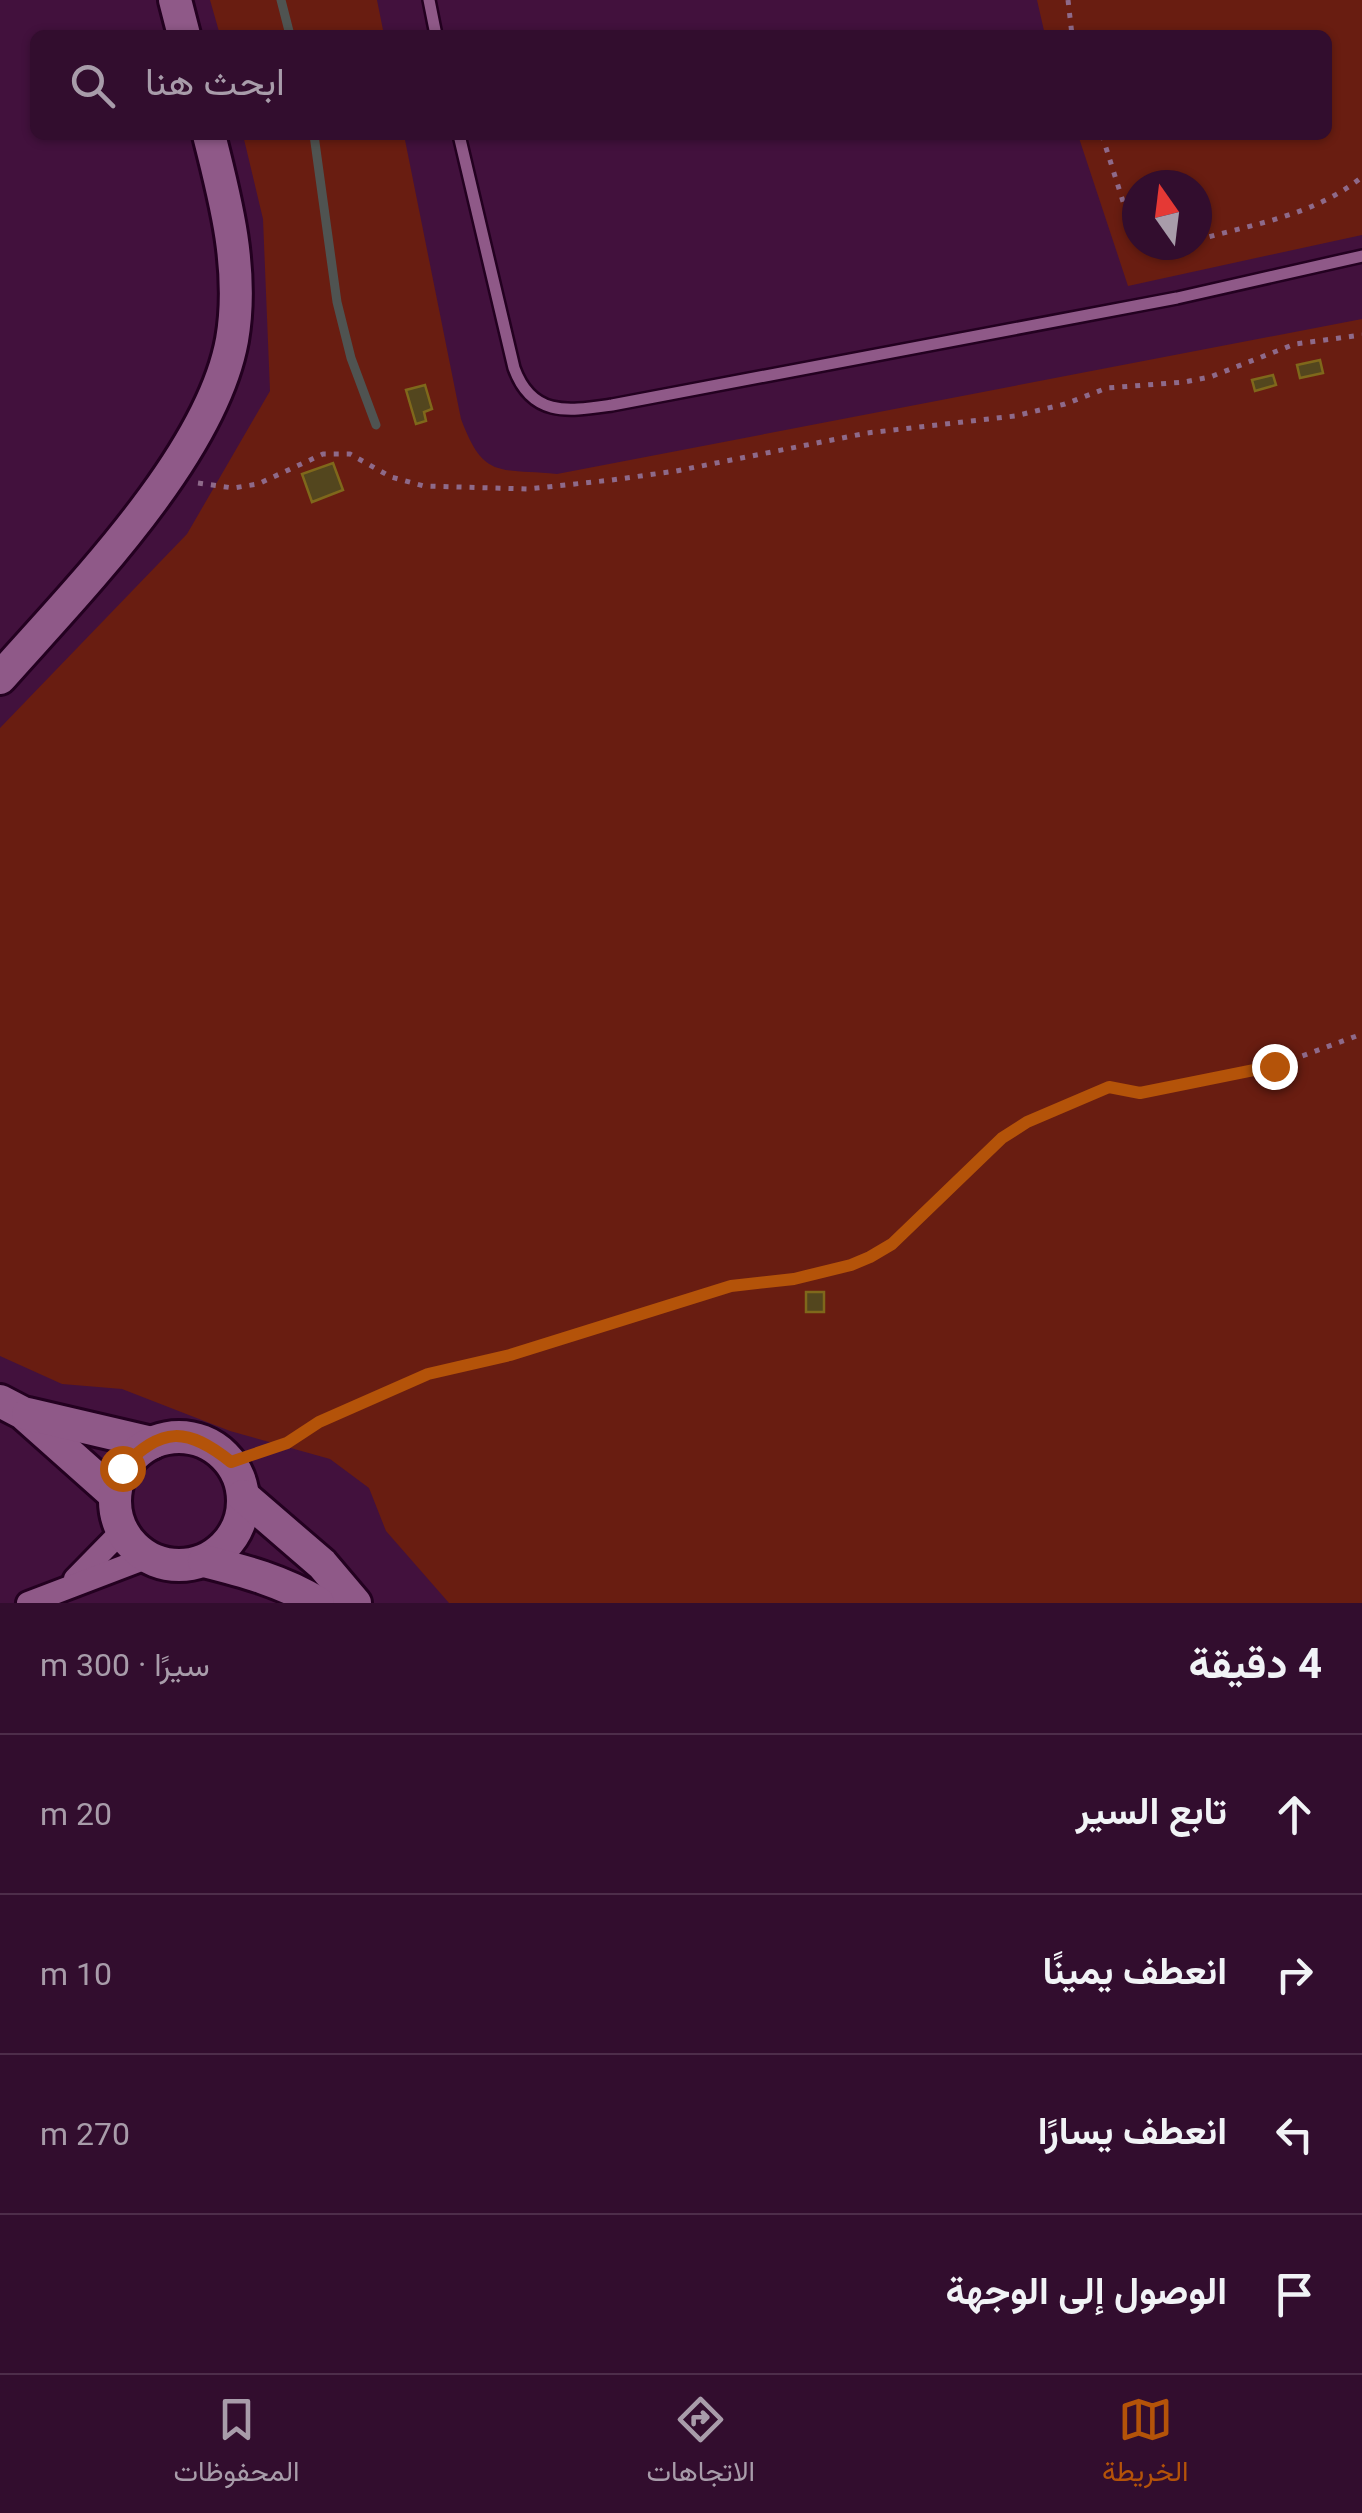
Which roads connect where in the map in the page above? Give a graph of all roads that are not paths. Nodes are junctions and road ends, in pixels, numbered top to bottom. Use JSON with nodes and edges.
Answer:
{"nodes":[{"id":1,"x":175,"y":0,"type":"edge"},
{"id":2,"x":429,"y":0,"type":"edge"},
{"id":3,"x":183,"y":30,"type":"edge"},
{"id":4,"x":435,"y":30,"type":"edge"},
{"id":5,"x":210,"y":140,"type":"edge"},
{"id":6,"x":460,"y":140,"type":"edge"},
{"id":7,"x":1362,"y":256,"type":"edge"},
{"id":8,"x":0,"y":678,"type":"edge"},
{"id":9,"x":12,"y":1407,"type":"edge"},
{"id":10,"x":152,"y":1443,"type":"junction"},
{"id":11,"x":114,"y":1494,"type":"junction"},
{"id":12,"x":243,"y":1496,"type":"junction"},
{"id":13,"x":122,"y":1531,"type":"junction"},
{"id":14,"x":146,"y":1558,"type":"junction"},
{"id":15,"x":204,"y":1561,"type":"junction"},
{"id":16,"x":69,"y":1584,"type":"junction"},
{"id":17,"x":28,"y":1603,"type":"edge"},
{"id":18,"x":318,"y":1603,"type":"edge"},
{"id":19,"x":355,"y":1603,"type":"edge"}],
"edges":[{"from":1,"to":3,"type":"street"},
{"from":2,"to":4,"type":"lane"},
{"from":5,"to":8,"type":"street"},
{"from":6,"to":7,"type":"lane"},
{"from":9,"to":10,"type":"street"},
{"from":9,"to":11,"type":"street"},
{"from":10,"to":11,"type":"street"},
{"from":10,"to":12,"type":"street"},
{"from":11,"to":13,"type":"street"},
{"from":12,"to":15,"type":"street"},
{"from":12,"to":19,"type":"street"},
{"from":13,"to":14,"type":"street"},
{"from":13,"to":16,"type":"street"},
{"from":14,"to":15,"type":"street"},
{"from":14,"to":16,"type":"street"},
{"from":15,"to":18,"type":"street"},
{"from":16,"to":17,"type":"street"}]}
